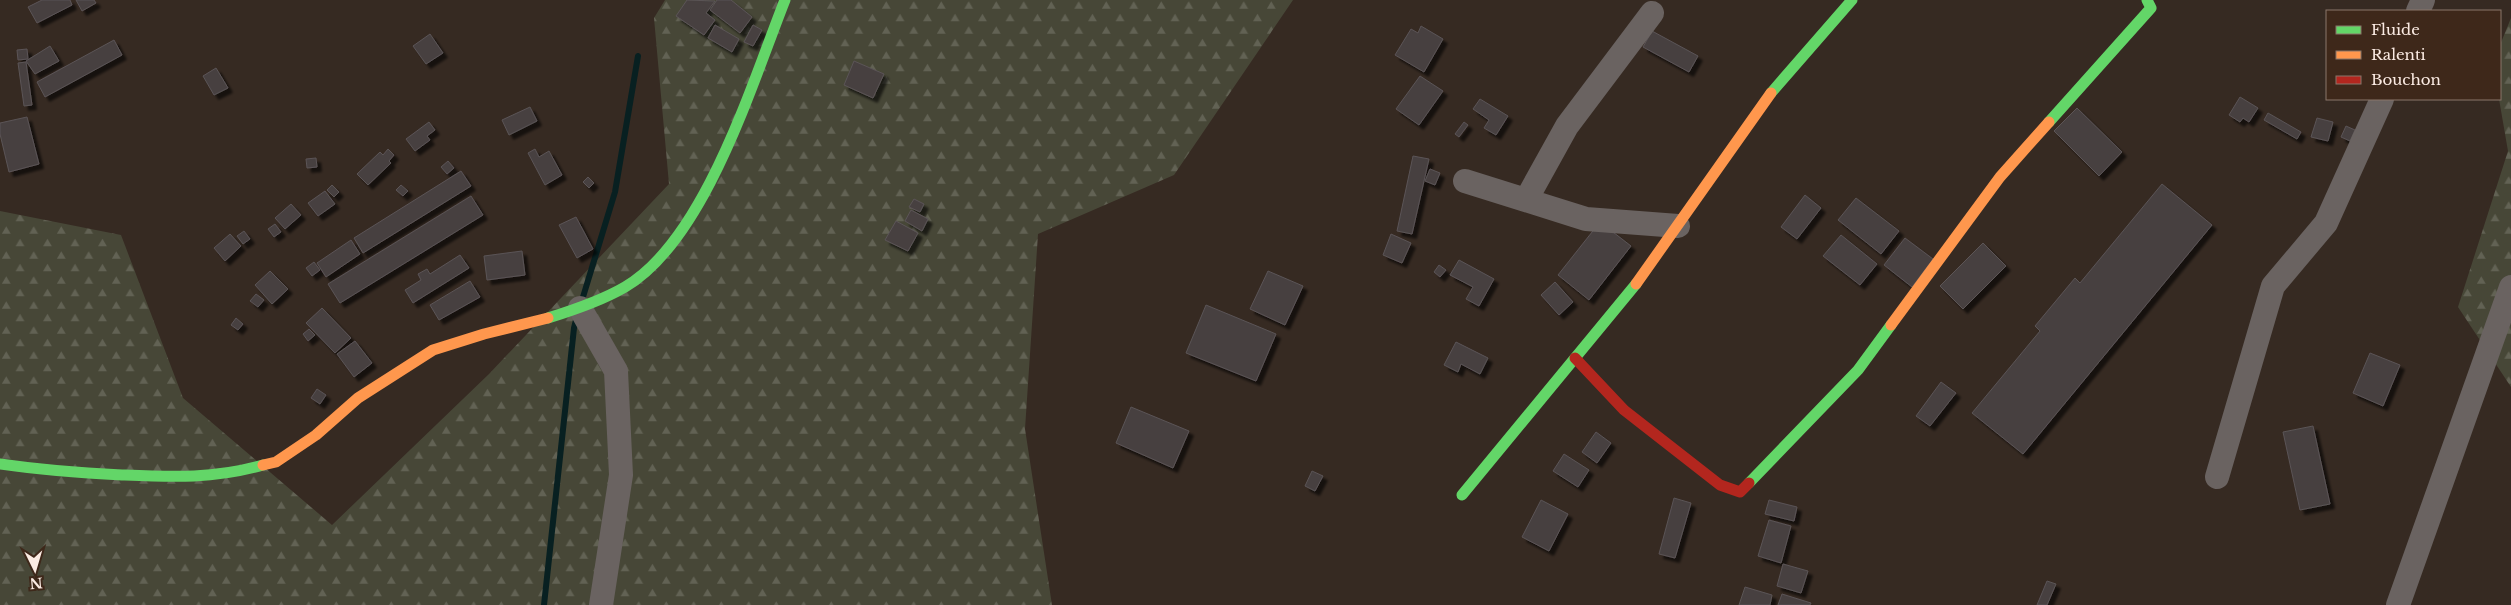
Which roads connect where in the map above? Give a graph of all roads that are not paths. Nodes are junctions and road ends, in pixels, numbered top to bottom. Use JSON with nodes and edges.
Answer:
{"nodes":[{"id":1,"x":785,"y":0,"type":"edge"},
{"id":2,"x":1852,"y":0,"type":"edge"},
{"id":3,"x":2147,"y":0,"type":"edge"},
{"id":4,"x":1652,"y":13,"type":"dead end"},
{"id":5,"x":2382,"y":100,"type":"edge"},
{"id":6,"x":1466,"y":182,"type":"dead end"},
{"id":7,"x":1526,"y":200,"type":"junction"},
{"id":8,"x":1678,"y":226,"type":"junction"},
{"id":9,"x":2511,"y":287,"type":"edge"},
{"id":10,"x":580,"y":308,"type":"junction"},
{"id":11,"x":1575,"y":358,"type":"junction"},
{"id":12,"x":0,"y":464,"type":"edge"},
{"id":13,"x":2216,"y":477,"type":"dead end"},
{"id":14,"x":1462,"y":495,"type":"dead end"},
{"id":15,"x":601,"y":605,"type":"edge"},
{"id":16,"x":2398,"y":605,"type":"edge"}],
"edges":[{"from":1,"to":10,"type":"street"},
{"from":2,"to":8,"type":"street"},
{"from":3,"to":11,"type":"street"},
{"from":4,"to":7,"type":"street"},
{"from":5,"to":13,"type":"street"},
{"from":6,"to":7,"type":"street"},
{"from":7,"to":8,"type":"street"},
{"from":8,"to":11,"type":"street"},
{"from":9,"to":16,"type":"street"},
{"from":10,"to":12,"type":"street"},
{"from":10,"to":15,"type":"street"},
{"from":11,"to":14,"type":"street"}]}
